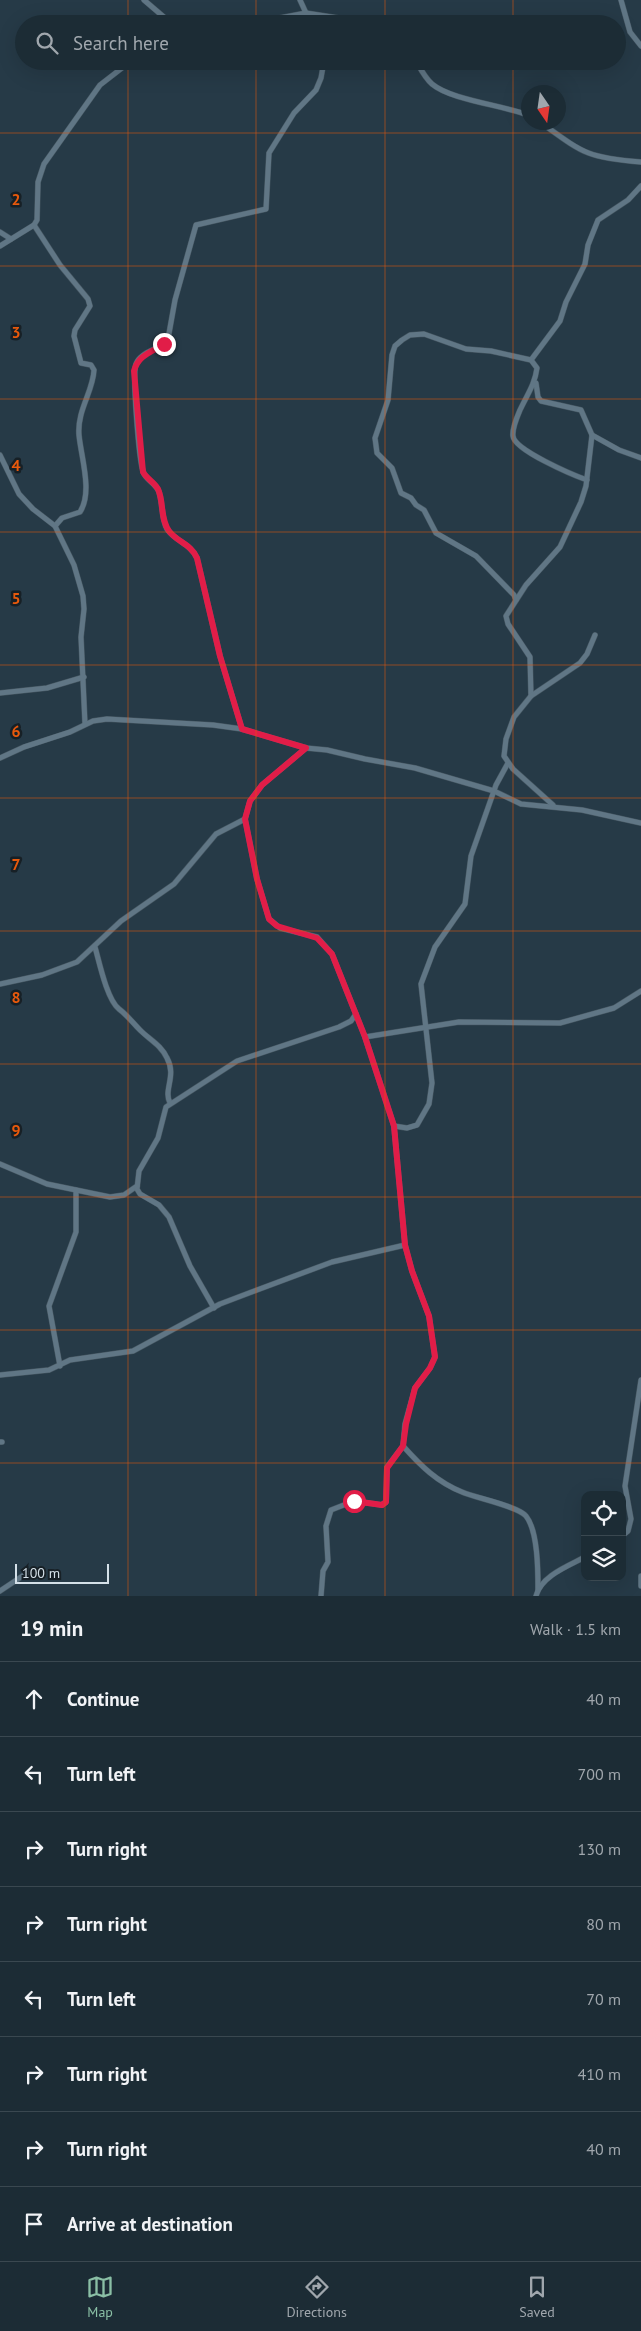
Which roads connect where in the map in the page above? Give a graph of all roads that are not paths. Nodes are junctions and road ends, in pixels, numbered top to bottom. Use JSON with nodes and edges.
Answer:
{"nodes":[{"id":1,"x":144,"y":0,"type":"edge"},
{"id":2,"x":300,"y":0,"type":"edge"},
{"id":3,"x":621,"y":0,"type":"edge"},
{"id":4,"x":306,"y":13,"type":"junction"},
{"id":5,"x":162,"y":15,"type":"edge"},
{"id":6,"x":295,"y":15,"type":"edge"},
{"id":7,"x":325,"y":15,"type":"edge"},
{"id":8,"x":625,"y":15,"type":"edge"},
{"id":9,"x":626,"y":18,"type":"edge"},
{"id":10,"x":641,"y":46,"type":"edge"},
{"id":11,"x":119,"y":70,"type":"edge"},
{"id":12,"x":322,"y":70,"type":"edge"},
{"id":13,"x":422,"y":70,"type":"edge"},
{"id":14,"x":521,"y":112,"type":"edge"},
{"id":15,"x":550,"y":130,"type":"edge"},
{"id":16,"x":641,"y":162,"type":"edge"},
{"id":17,"x":641,"y":186,"type":"edge"},
{"id":18,"x":34,"y":225,"type":"junction"},
{"id":19,"x":0,"y":232,"type":"edge"},
{"id":20,"x":10,"y":239,"type":"junction"},
{"id":21,"x":0,"y":246,"type":"edge"},
{"id":22,"x":531,"y":360,"type":"junction"},
{"id":23,"x":536,"y":382,"type":"junction"},
{"id":24,"x":592,"y":435,"type":"junction"},
{"id":25,"x":0,"y":456,"type":"edge"},
{"id":26,"x":641,"y":458,"type":"edge"},
{"id":27,"x":587,"y":480,"type":"junction"},
{"id":28,"x":55,"y":526,"type":"junction"},
{"id":29,"x":516,"y":600,"type":"junction"},
{"id":30,"x":595,"y":635,"type":"dead end"},
{"id":31,"x":84,"y":677,"type":"junction"},
{"id":32,"x":0,"y":693,"type":"edge"},
{"id":33,"x":531,"y":696,"type":"junction"},
{"id":34,"x":85,"y":724,"type":"junction"},
{"id":35,"x":242,"y":729,"type":"junction"},
{"id":36,"x":306,"y":748,"type":"junction"},
{"id":37,"x":0,"y":758,"type":"edge"},
{"id":38,"x":508,"y":763,"type":"junction"},
{"id":39,"x":494,"y":791,"type":"junction"},
{"id":40,"x":554,"y":806,"type":"junction"},
{"id":41,"x":245,"y":819,"type":"junction"},
{"id":42,"x":641,"y":823,"type":"edge"},
{"id":43,"x":96,"y":947,"type":"junction"},
{"id":44,"x":0,"y":984,"type":"edge"},
{"id":45,"x":641,"y":991,"type":"edge"},
{"id":46,"x":356,"y":1014,"type":"junction"},
{"id":47,"x":425,"y":1027,"type":"junction"},
{"id":48,"x":365,"y":1037,"type":"junction"},
{"id":49,"x":170,"y":1103,"type":"junction"},
{"id":50,"x":394,"y":1126,"type":"junction"},
{"id":51,"x":0,"y":1164,"type":"edge"},
{"id":52,"x":137,"y":1186,"type":"junction"},
{"id":53,"x":76,"y":1190,"type":"junction"},
{"id":54,"x":405,"y":1245,"type":"junction"},
{"id":55,"x":214,"y":1308,"type":"junction"},
{"id":56,"x":60,"y":1366,"type":"junction"},
{"id":57,"x":0,"y":1375,"type":"edge"},
{"id":58,"x":641,"y":1380,"type":"edge"},
{"id":59,"x":640,"y":1393,"type":"edge"},
{"id":60,"x":403,"y":1446,"type":"junction"},
{"id":61,"x":626,"y":1491,"type":"edge"},
{"id":62,"x":626,"y":1492,"type":"edge"},
{"id":63,"x":626,"y":1533,"type":"edge"},
{"id":64,"x":581,"y":1559,"type":"edge"},
{"id":65,"x":27,"y":1573,"type":"dead end"},
{"id":66,"x":641,"y":1576,"type":"edge"},
{"id":67,"x":641,"y":1586,"type":"edge"},
{"id":68,"x":0,"y":1591,"type":"edge"},
{"id":69,"x":537,"y":1593,"type":"edge"},
{"id":70,"x":322,"y":1596,"type":"edge"}],
"edges":[{"from":1,"to":5,"type":"street"},
{"from":2,"to":4,"type":"street"},
{"from":3,"to":8,"type":"street"},
{"from":4,"to":6,"type":"street"},
{"from":4,"to":7,"type":"street"},
{"from":9,"to":10,"type":"street"},
{"from":11,"to":18,"type":"street"},
{"from":12,"to":35,"type":"street"},
{"from":13,"to":14,"type":"street"},
{"from":15,"to":16,"type":"street"},
{"from":17,"to":22,"type":"street"},
{"from":18,"to":20,"type":"street"},
{"from":18,"to":28,"type":"street"},
{"from":19,"to":20,"type":"street"},
{"from":20,"to":21,"type":"street"},
{"from":22,"to":23,"type":"street"},
{"from":22,"to":29,"type":"street"},
{"from":23,"to":24,"type":"street"},
{"from":23,"to":27,"type":"street"},
{"from":24,"to":26,"type":"street"},
{"from":24,"to":27,"type":"street"},
{"from":25,"to":28,"type":"street"},
{"from":27,"to":29,"type":"street"},
{"from":28,"to":31,"type":"street"},
{"from":29,"to":33,"type":"street"},
{"from":30,"to":33,"type":"street"},
{"from":31,"to":32,"type":"street"},
{"from":31,"to":34,"type":"street"},
{"from":33,"to":38,"type":"street"},
{"from":34,"to":35,"type":"street"},
{"from":34,"to":37,"type":"street"},
{"from":35,"to":36,"type":"street"},
{"from":36,"to":39,"type":"street"},
{"from":36,"to":41,"type":"street"},
{"from":38,"to":39,"type":"street"},
{"from":38,"to":40,"type":"street"},
{"from":39,"to":40,"type":"street"},
{"from":39,"to":47,"type":"street"},
{"from":40,"to":42,"type":"street"},
{"from":41,"to":43,"type":"street"},
{"from":41,"to":46,"type":"street"},
{"from":43,"to":44,"type":"street"},
{"from":43,"to":49,"type":"street"},
{"from":45,"to":47,"type":"street"},
{"from":46,"to":48,"type":"street"},
{"from":46,"to":49,"type":"street"},
{"from":47,"to":48,"type":"street"},
{"from":47,"to":50,"type":"street"},
{"from":48,"to":50,"type":"street"},
{"from":49,"to":52,"type":"street"},
{"from":50,"to":54,"type":"street"},
{"from":51,"to":53,"type":"street"},
{"from":52,"to":53,"type":"street"},
{"from":52,"to":55,"type":"street"},
{"from":53,"to":56,"type":"street"},
{"from":54,"to":55,"type":"street"},
{"from":54,"to":60,"type":"street"},
{"from":55,"to":56,"type":"street"},
{"from":56,"to":57,"type":"street"},
{"from":58,"to":59,"type":"street"},
{"from":59,"to":61,"type":"street"},
{"from":60,"to":69,"type":"street"},
{"from":60,"to":70,"type":"street"},
{"from":62,"to":63,"type":"street"},
{"from":64,"to":69,"type":"street"},
{"from":65,"to":68,"type":"street"},
{"from":66,"to":67,"type":"street"}]}
